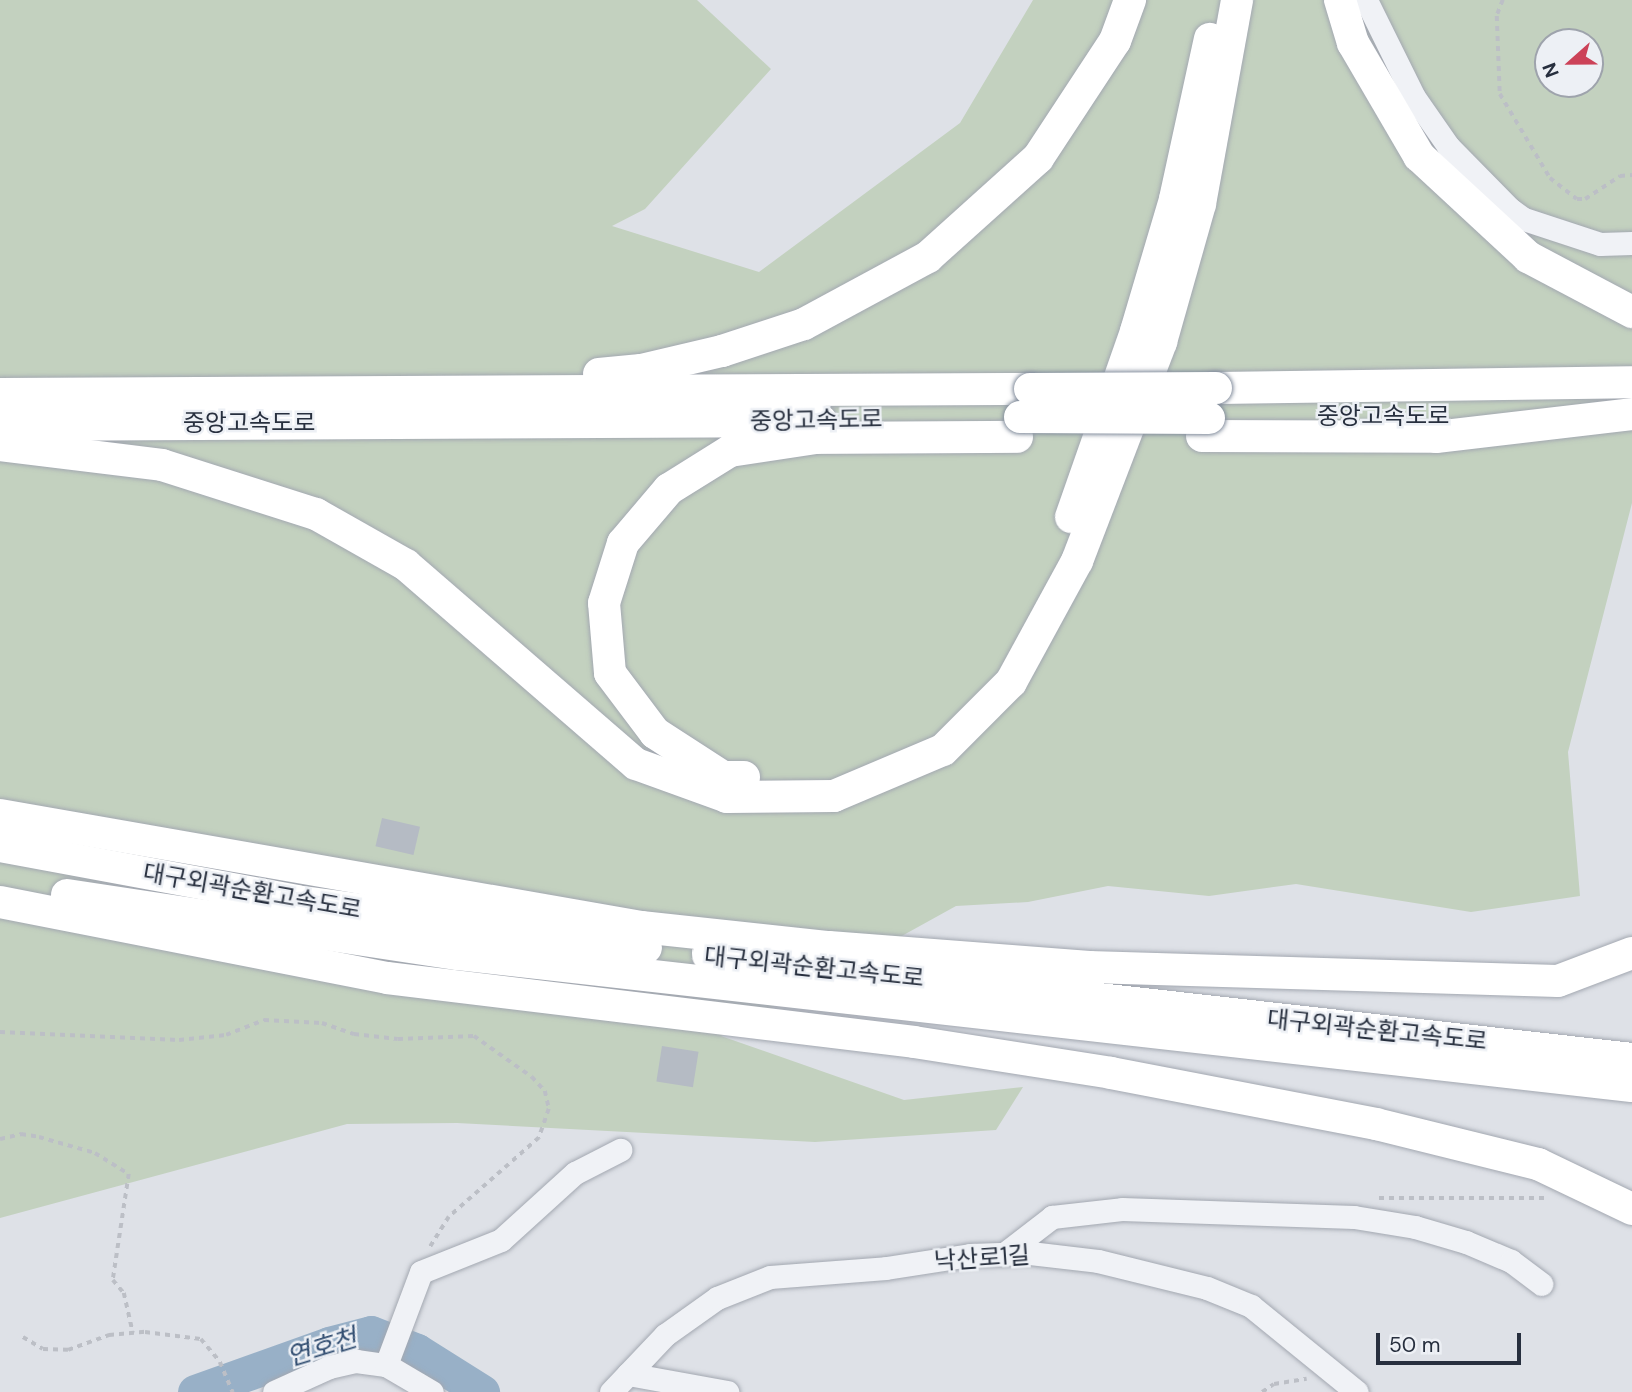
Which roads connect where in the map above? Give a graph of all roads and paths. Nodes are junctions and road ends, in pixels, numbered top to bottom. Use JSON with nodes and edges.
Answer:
{"nodes":[{"id":1,"x":1130,"y":0,"type":"edge"},
{"id":2,"x":1215,"y":0,"type":"edge"},
{"id":3,"x":1237,"y":0,"type":"edge"},
{"id":4,"x":1340,"y":0,"type":"edge"},
{"id":5,"x":1366,"y":0,"type":"edge"},
{"id":6,"x":1503,"y":0,"type":"edge"},
{"id":7,"x":1632,"y":175,"type":"edge"},
{"id":8,"x":1632,"y":243,"type":"edge"},
{"id":9,"x":1632,"y":312,"type":"edge"},
{"id":10,"x":1632,"y":383,"type":"edge"},
{"id":11,"x":384,"y":392,"type":"junction"},
{"id":12,"x":0,"y":394,"type":"edge"},
{"id":13,"x":1022,"y":414,"type":"junction"},
{"id":14,"x":1209,"y":414,"type":"junction"},
{"id":15,"x":1632,"y":414,"type":"edge"},
{"id":16,"x":0,"y":425,"type":"edge"},
{"id":17,"x":0,"y":445,"type":"edge"},
{"id":18,"x":0,"y":815,"type":"edge"},
{"id":19,"x":0,"y":846,"type":"edge"},
{"id":20,"x":0,"y":883,"type":"edge"},
{"id":21,"x":0,"y":902,"type":"edge"},
{"id":22,"x":1632,"y":953,"type":"edge"},
{"id":23,"x":0,"y":1032,"type":"edge"},
{"id":24,"x":1623,"y":1071,"type":"edge"},
{"id":25,"x":0,"y":1139,"type":"edge"},
{"id":26,"x":620,"y":1150,"type":"dead end"},
{"id":27,"x":1586,"y":1184,"type":"junction"},
{"id":28,"x":1370,"y":1198,"type":"dead end"},
{"id":29,"x":1632,"y":1209,"type":"edge"},
{"id":30,"x":1004,"y":1254,"type":"junction"},
{"id":31,"x":421,"y":1272,"type":"junction"},
{"id":32,"x":1541,"y":1284,"type":"dead end"},
{"id":33,"x":133,"y":1333,"type":"junction"},
{"id":34,"x":23,"y":1337,"type":"dead end"},
{"id":35,"x":388,"y":1360,"type":"junction"},
{"id":36,"x":628,"y":1374,"type":"junction"},
{"id":37,"x":1316,"y":1385,"type":"dead end"},
{"id":38,"x":424,"y":1390,"type":"edge"},
{"id":39,"x":233,"y":1392,"type":"edge"},
{"id":40,"x":274,"y":1392,"type":"edge"},
{"id":41,"x":611,"y":1392,"type":"edge"},
{"id":42,"x":726,"y":1392,"type":"edge"},
{"id":43,"x":1262,"y":1392,"type":"edge"},
{"id":44,"x":1357,"y":1392,"type":"edge"}],
"edges":[{"from":1,"to":11,"type":"highway"},
{"from":2,"to":13,"type":"highway"},
{"from":3,"to":17,"type":"highway"},
{"from":4,"to":9,"type":"highway"},
{"from":5,"to":8,"type":"street"},
{"from":6,"to":7,"type":"path"},
{"from":10,"to":14,"type":"highway","name":"중앙고속도로"},
{"from":11,"to":12,"type":"highway","name":"중앙고속도로"},
{"from":11,"to":13,"type":"highway","name":"중앙고속도로"},
{"from":13,"to":14,"type":"highway","name":"중앙고속도로","bridge":true},
{"from":13,"to":16,"type":"highway","name":"중앙고속도로"},
{"from":14,"to":15,"type":"highway","name":"중앙고속도로"},
{"from":18,"to":22,"type":"highway"},
{"from":19,"to":24,"type":"highway","name":"대구외곽순환고속도로"},
{"from":20,"to":24,"type":"highway","name":"대구외곽순환고속도로"},
{"from":21,"to":27,"type":"highway"},
{"from":23,"to":31,"type":"path"},
{"from":25,"to":33,"type":"path"},
{"from":26,"to":31,"type":"street"},
{"from":27,"to":28,"type":"path"},
{"from":27,"to":29,"type":"highway"},
{"from":30,"to":32,"type":"street"},
{"from":30,"to":36,"type":"street","name":"낙산로1길"},
{"from":30,"to":44,"type":"street","name":"낙산로1길"},
{"from":31,"to":35,"type":"street"},
{"from":33,"to":34,"type":"path"},
{"from":33,"to":39,"type":"path"},
{"from":35,"to":38,"type":"street"},
{"from":35,"to":40,"type":"street"},
{"from":36,"to":41,"type":"street","name":"낙산로1길"},
{"from":36,"to":42,"type":"street"},
{"from":37,"to":43,"type":"path"}]}
